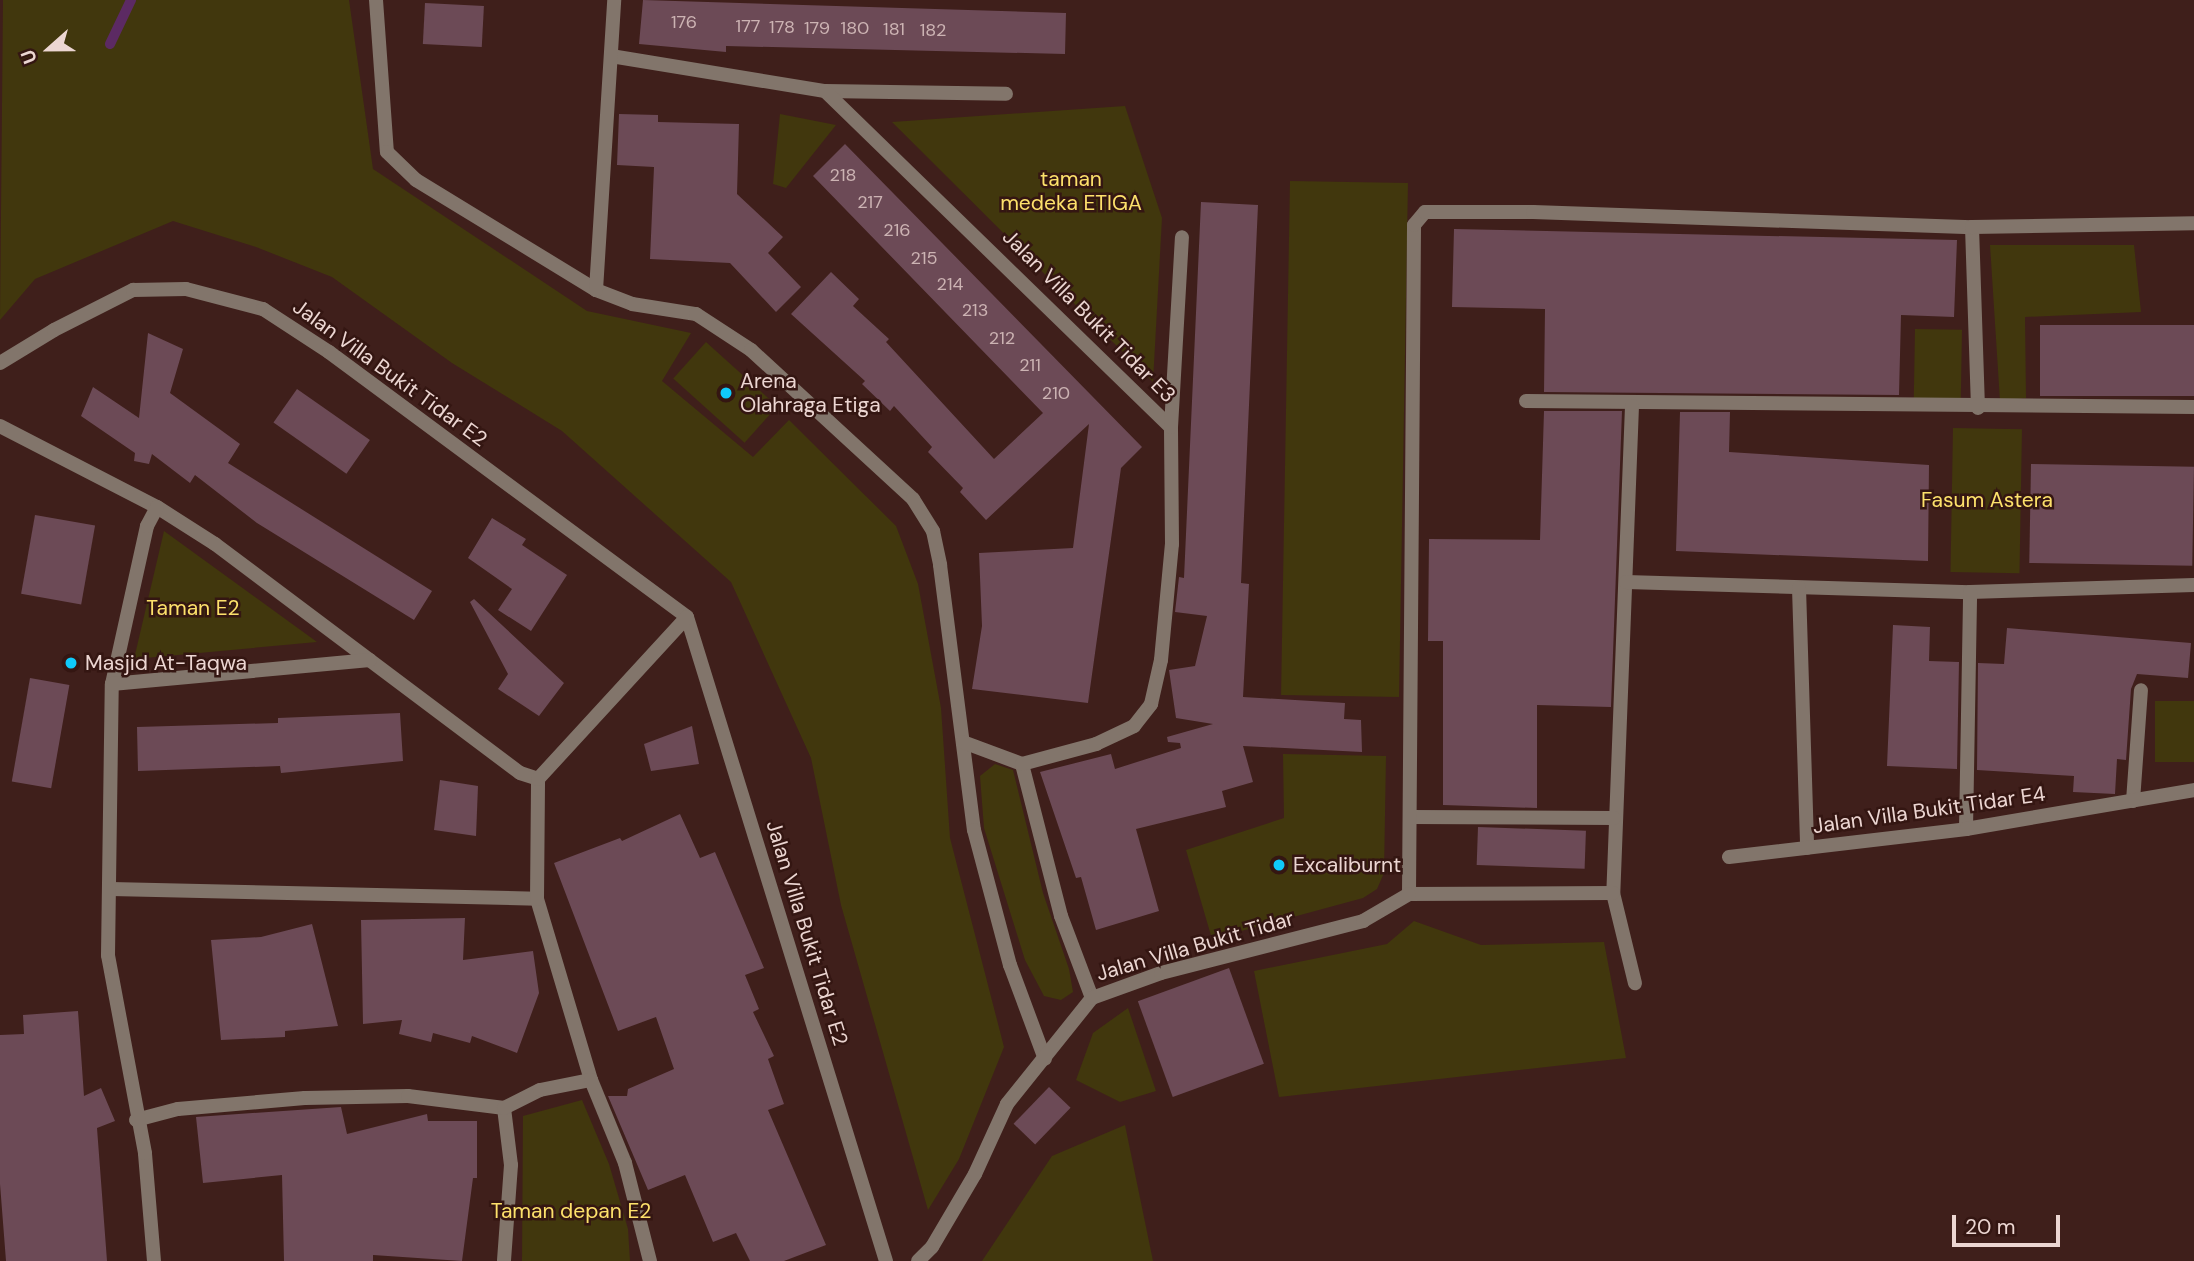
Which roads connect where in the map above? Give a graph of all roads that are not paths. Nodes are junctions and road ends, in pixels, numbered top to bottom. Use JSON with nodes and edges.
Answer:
{"nodes":[{"id":1,"x":376,"y":0,"type":"edge"},
{"id":2,"x":614,"y":0,"type":"edge"},
{"id":3,"x":611,"y":56,"type":"junction"},
{"id":4,"x":825,"y":91,"type":"junction"},
{"id":5,"x":1006,"y":94,"type":"dead end"},
{"id":6,"x":2194,"y":223,"type":"edge"},
{"id":7,"x":1972,"y":227,"type":"junction"},
{"id":8,"x":1182,"y":237,"type":"dead end"},
{"id":9,"x":596,"y":290,"type":"junction"},
{"id":10,"x":0,"y":363,"type":"edge"},
{"id":11,"x":1526,"y":401,"type":"dead end"},
{"id":12,"x":1632,"y":405,"type":"junction"},
{"id":13,"x":2194,"y":407,"type":"edge"},
{"id":14,"x":1978,"y":408,"type":"junction"},
{"id":15,"x":0,"y":426,"type":"edge"},
{"id":16,"x":1171,"y":427,"type":"junction"},
{"id":17,"x":157,"y":507,"type":"junction"},
{"id":18,"x":1626,"y":582,"type":"junction"},
{"id":19,"x":2194,"y":584,"type":"edge"},
{"id":20,"x":1799,"y":587,"type":"junction"},
{"id":21,"x":1970,"y":592,"type":"junction"},
{"id":22,"x":687,"y":617,"type":"junction"},
{"id":23,"x":370,"y":660,"type":"junction"},
{"id":24,"x":112,"y":684,"type":"junction"},
{"id":25,"x":2141,"y":690,"type":"dead end"},
{"id":26,"x":963,"y":741,"type":"junction"},
{"id":27,"x":1022,"y":764,"type":"junction"},
{"id":28,"x":538,"y":779,"type":"junction"},
{"id":29,"x":2194,"y":790,"type":"edge"},
{"id":30,"x":2133,"y":801,"type":"junction"},
{"id":31,"x":1410,"y":817,"type":"junction"},
{"id":32,"x":1614,"y":818,"type":"junction"},
{"id":33,"x":1966,"y":830,"type":"junction"},
{"id":34,"x":1807,"y":848,"type":"junction"},
{"id":35,"x":1729,"y":857,"type":"dead end"},
{"id":36,"x":111,"y":889,"type":"junction"},
{"id":37,"x":1613,"y":893,"type":"junction"},
{"id":38,"x":1409,"y":894,"type":"junction"},
{"id":39,"x":537,"y":899,"type":"junction"},
{"id":40,"x":1635,"y":983,"type":"dead end"},
{"id":41,"x":1092,"y":998,"type":"junction"},
{"id":42,"x":1045,"y":1059,"type":"junction"},
{"id":43,"x":591,"y":1080,"type":"junction"},
{"id":44,"x":504,"y":1108,"type":"junction"},
{"id":45,"x":136,"y":1120,"type":"junction"},
{"id":46,"x":154,"y":1261,"type":"edge"},
{"id":47,"x":504,"y":1261,"type":"edge"},
{"id":48,"x":650,"y":1261,"type":"edge"},
{"id":49,"x":886,"y":1261,"type":"edge"},
{"id":50,"x":918,"y":1261,"type":"edge"}],
"edges":[{"from":1,"to":9,"type":"street"},
{"from":2,"to":3,"type":"street"},
{"from":3,"to":4,"type":"street"},
{"from":3,"to":9,"type":"street"},
{"from":4,"to":5,"type":"street"},
{"from":4,"to":16,"type":"street","name":"Jalan Villa Bukit Tidar E3"},
{"from":6,"to":7,"type":"street"},
{"from":7,"to":14,"type":"street"},
{"from":7,"to":31,"type":"street"},
{"from":8,"to":16,"type":"street","name":"Jalan Villa Bukit Tidar E3"},
{"from":9,"to":26,"type":"street"},
{"from":10,"to":22,"type":"street","name":"Jalan Villa Bukit Tidar E2"},
{"from":11,"to":12,"type":"street"},
{"from":12,"to":14,"type":"street"},
{"from":12,"to":18,"type":"street"},
{"from":13,"to":14,"type":"street"},
{"from":15,"to":17,"type":"street"},
{"from":16,"to":27,"type":"street","name":"Jalan Villa Bukit Tidar E3"},
{"from":17,"to":23,"type":"street"},
{"from":17,"to":24,"type":"street"},
{"from":18,"to":20,"type":"street"},
{"from":18,"to":32,"type":"street"},
{"from":19,"to":21,"type":"street"},
{"from":20,"to":21,"type":"street"},
{"from":20,"to":34,"type":"street"},
{"from":21,"to":33,"type":"street"},
{"from":22,"to":28,"type":"street"},
{"from":22,"to":49,"type":"street","name":"Jalan Villa Bukit Tidar E2"},
{"from":23,"to":24,"type":"street"},
{"from":23,"to":28,"type":"street"},
{"from":24,"to":36,"type":"street"},
{"from":25,"to":30,"type":"street"},
{"from":26,"to":27,"type":"street"},
{"from":26,"to":42,"type":"street"},
{"from":27,"to":41,"type":"street"},
{"from":28,"to":39,"type":"street"},
{"from":29,"to":30,"type":"street","name":"Jalan Villa Bukit Tidar E4"},
{"from":30,"to":33,"type":"street","name":"Jalan Villa Bukit Tidar E4"},
{"from":31,"to":32,"type":"street"},
{"from":31,"to":38,"type":"street"},
{"from":32,"to":37,"type":"street"},
{"from":33,"to":34,"type":"street","name":"Jalan Villa Bukit Tidar E4"},
{"from":34,"to":35,"type":"street","name":"Jalan Villa Bukit Tidar E4"},
{"from":36,"to":39,"type":"street"},
{"from":36,"to":45,"type":"street"},
{"from":37,"to":38,"type":"street"},
{"from":37,"to":40,"type":"street"},
{"from":38,"to":41,"type":"street","name":"Jalan Villa Bukit Tidar"},
{"from":39,"to":43,"type":"street"},
{"from":41,"to":42,"type":"street","name":"Jalan Villa Bukit Tidar"},
{"from":42,"to":50,"type":"street","name":"Jalan Villa Bukit Tidar"},
{"from":43,"to":44,"type":"street"},
{"from":43,"to":48,"type":"street"},
{"from":44,"to":45,"type":"street"},
{"from":44,"to":47,"type":"street"},
{"from":45,"to":46,"type":"street"}]}
